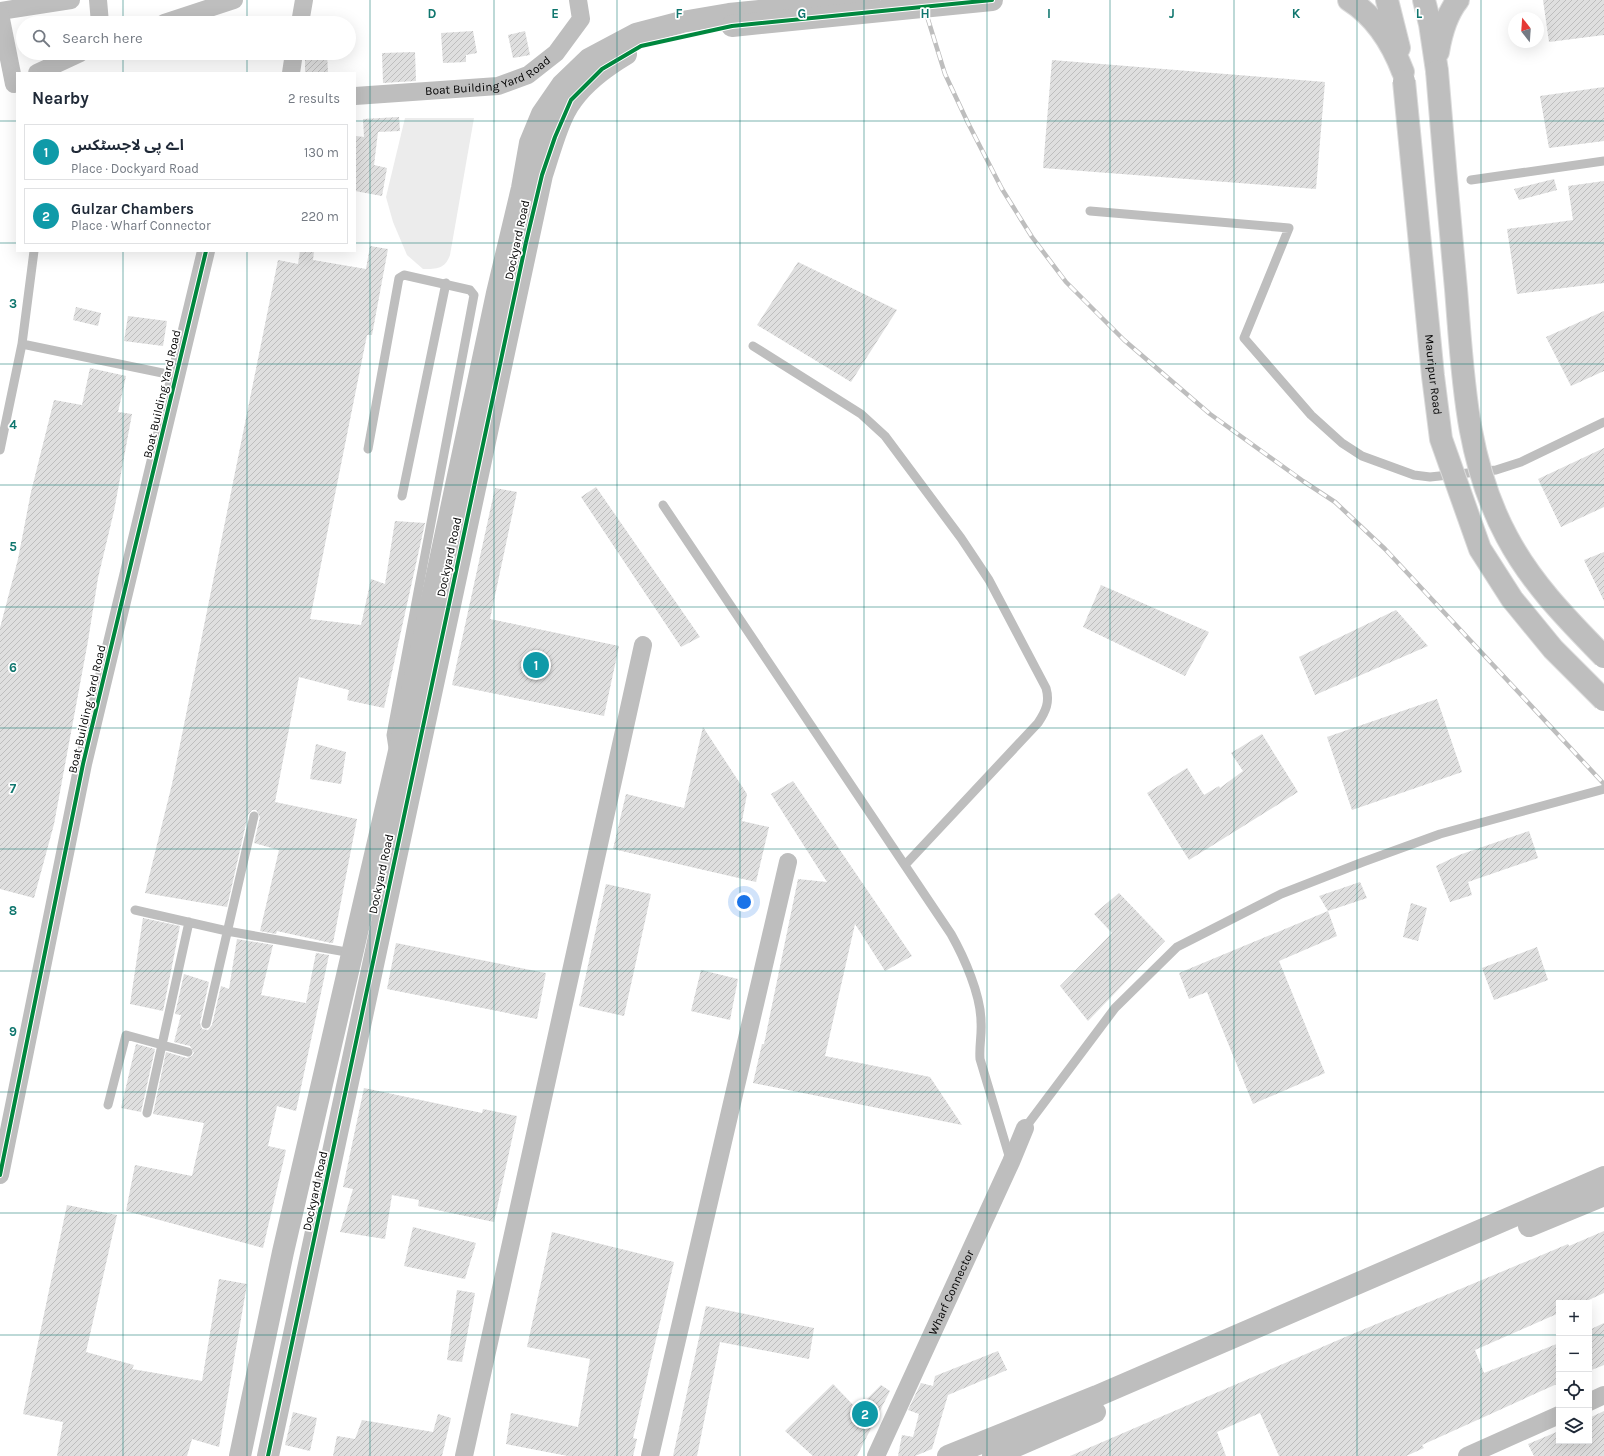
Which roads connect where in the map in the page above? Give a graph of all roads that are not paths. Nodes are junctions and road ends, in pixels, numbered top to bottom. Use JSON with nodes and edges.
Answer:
{"nodes":[{"id":1,"x":71,"y":0,"type":"edge"},
{"id":2,"x":98,"y":0,"type":"edge"},
{"id":3,"x":234,"y":0,"type":"edge"},
{"id":4,"x":304,"y":0,"type":"edge"},
{"id":5,"x":578,"y":0,"type":"edge"},
{"id":6,"x":869,"y":0,"type":"edge"},
{"id":7,"x":992,"y":0,"type":"edge"},
{"id":8,"x":1349,"y":0,"type":"edge"},
{"id":9,"x":1387,"y":0,"type":"edge"},
{"id":10,"x":1424,"y":0,"type":"edge"},
{"id":11,"x":1458,"y":0,"type":"edge"},
{"id":12,"x":0,"y":13,"type":"edge"},
{"id":13,"x":99,"y":16,"type":"edge"},
{"id":14,"x":185,"y":16,"type":"edge"},
{"id":15,"x":301,"y":16,"type":"edge"},
{"id":16,"x":65,"y":60,"type":"edge"},
{"id":17,"x":293,"y":60,"type":"edge"},
{"id":18,"x":1437,"y":67,"type":"junction"},
{"id":19,"x":39,"y":72,"type":"edge"},
{"id":20,"x":291,"y":72,"type":"edge"},
{"id":21,"x":1404,"y":77,"type":"junction"},
{"id":22,"x":13,"y":87,"type":"edge"},
{"id":23,"x":356,"y":96,"type":"edge"},
{"id":24,"x":1604,"y":161,"type":"edge"},
{"id":25,"x":1471,"y":180,"type":"dead end"},
{"id":26,"x":1090,"y":211,"type":"dead end"},
{"id":27,"x":34,"y":252,"type":"edge"},
{"id":28,"x":206,"y":252,"type":"edge"},
{"id":29,"x":446,"y":283,"type":"junction"},
{"id":30,"x":22,"y":344,"type":"junction"},
{"id":31,"x":753,"y":346,"type":"dead end"},
{"id":32,"x":177,"y":376,"type":"junction"},
{"id":33,"x":1604,"y":422,"type":"edge"},
{"id":34,"x":368,"y":449,"type":"dead end"},
{"id":35,"x":0,"y":450,"type":"edge"},
{"id":36,"x":402,"y":496,"type":"dead end"},
{"id":37,"x":663,"y":505,"type":"dead end"},
{"id":38,"x":643,"y":644,"type":"dead end"},
{"id":39,"x":1604,"y":657,"type":"edge"},
{"id":40,"x":1604,"y":700,"type":"edge"},
{"id":41,"x":411,"y":736,"type":"junction"},
{"id":42,"x":396,"y":762,"type":"junction"},
{"id":43,"x":1604,"y":789,"type":"edge"},
{"id":44,"x":254,"y":816,"type":"dead end"},
{"id":45,"x":788,"y":862,"type":"dead end"},
{"id":46,"x":905,"y":864,"type":"junction"},
{"id":47,"x":135,"y":910,"type":"dead end"},
{"id":48,"x":189,"y":922,"type":"junction"},
{"id":49,"x":227,"y":931,"type":"junction"},
{"id":50,"x":352,"y":952,"type":"junction"},
{"id":51,"x":206,"y":1024,"type":"dead end"},
{"id":52,"x":162,"y":1044,"type":"junction"},
{"id":53,"x":188,"y":1052,"type":"dead end"},
{"id":54,"x":108,"y":1105,"type":"dead end"},
{"id":55,"x":147,"y":1113,"type":"dead end"},
{"id":56,"x":1025,"y":1128,"type":"joint"},
{"id":57,"x":1011,"y":1162,"type":"junction"},
{"id":58,"x":0,"y":1174,"type":"edge"},
{"id":59,"x":1604,"y":1178,"type":"edge"},
{"id":60,"x":1604,"y":1195,"type":"edge"},
{"id":61,"x":1604,"y":1395,"type":"edge"},
{"id":62,"x":1592,"y":1401,"type":"edge"},
{"id":63,"x":1556,"y":1417,"type":"edge"},
{"id":64,"x":240,"y":1456,"type":"edge"},
{"id":65,"x":268,"y":1456,"type":"edge"},
{"id":66,"x":464,"y":1456,"type":"edge"},
{"id":67,"x":650,"y":1456,"type":"edge"},
{"id":68,"x":876,"y":1456,"type":"edge"},
{"id":69,"x":948,"y":1456,"type":"edge"},
{"id":70,"x":993,"y":1456,"type":"edge"},
{"id":71,"x":1467,"y":1456,"type":"edge"}],
"edges":[{"from":1,"to":12,"type":"street"},
{"from":2,"to":13,"type":"street"},
{"from":3,"to":14,"type":"street"},
{"from":4,"to":15,"type":"street"},
{"from":5,"to":23,"type":"street","name":"Boat Building Yard Road"},
{"from":6,"to":41,"type":"main road","name":"Dockyard Road"},
{"from":7,"to":41,"type":"main road","name":"Dockyard Road","bridge":true},
{"from":8,"to":21,"type":"main road"},
{"from":9,"to":21,"type":"main road","name":"Mauripur Road"},
{"from":10,"to":18,"type":"main road"},
{"from":11,"to":18,"type":"main road"},
{"from":12,"to":22,"type":"street"},
{"from":16,"to":19,"type":"street"},
{"from":17,"to":20,"type":"street"},
{"from":18,"to":39,"type":"main road","bridge":true},
{"from":21,"to":40,"type":"main road","name":"Mauripur Road","bridge":true},
{"from":24,"to":25,"type":"lane"},
{"from":26,"to":33,"type":"lane"},
{"from":27,"to":30,"type":"lane"},
{"from":28,"to":32,"type":"street","name":"Boat Building Yard Road"},
{"from":29,"to":34,"type":"lane"},
{"from":29,"to":36,"type":"lane"},
{"from":29,"to":42,"type":"lane"},
{"from":30,"to":32,"type":"lane"},
{"from":30,"to":35,"type":"lane"},
{"from":31,"to":46,"type":"lane"},
{"from":32,"to":58,"type":"street","name":"Boat Building Yard Road"},
{"from":37,"to":46,"type":"lane"},
{"from":38,"to":66,"type":"street"},
{"from":41,"to":42,"type":"main road","name":"Dockyard Road"},
{"from":41,"to":65,"type":"main road","name":"Dockyard Road"},
{"from":42,"to":50,"type":"main road","name":"Dockyard Road"},
{"from":43,"to":56,"type":"lane"},
{"from":44,"to":49,"type":"lane"},
{"from":45,"to":67,"type":"street"},
{"from":46,"to":57,"type":"lane"},
{"from":47,"to":48,"type":"lane"},
{"from":48,"to":49,"type":"lane"},
{"from":48,"to":52,"type":"lane"},
{"from":49,"to":50,"type":"lane"},
{"from":49,"to":51,"type":"lane"},
{"from":50,"to":64,"type":"main road","name":"Dockyard Road"},
{"from":52,"to":53,"type":"lane"},
{"from":52,"to":54,"type":"lane"},
{"from":52,"to":55,"type":"lane"},
{"from":56,"to":57,"type":"street","name":"Wharf Connector"},
{"from":57,"to":68,"type":"street","name":"Wharf Connector"},
{"from":59,"to":69,"type":"main road"},
{"from":60,"to":70,"type":"main road"},
{"from":61,"to":62,"type":"street"},
{"from":63,"to":71,"type":"street"}]}
